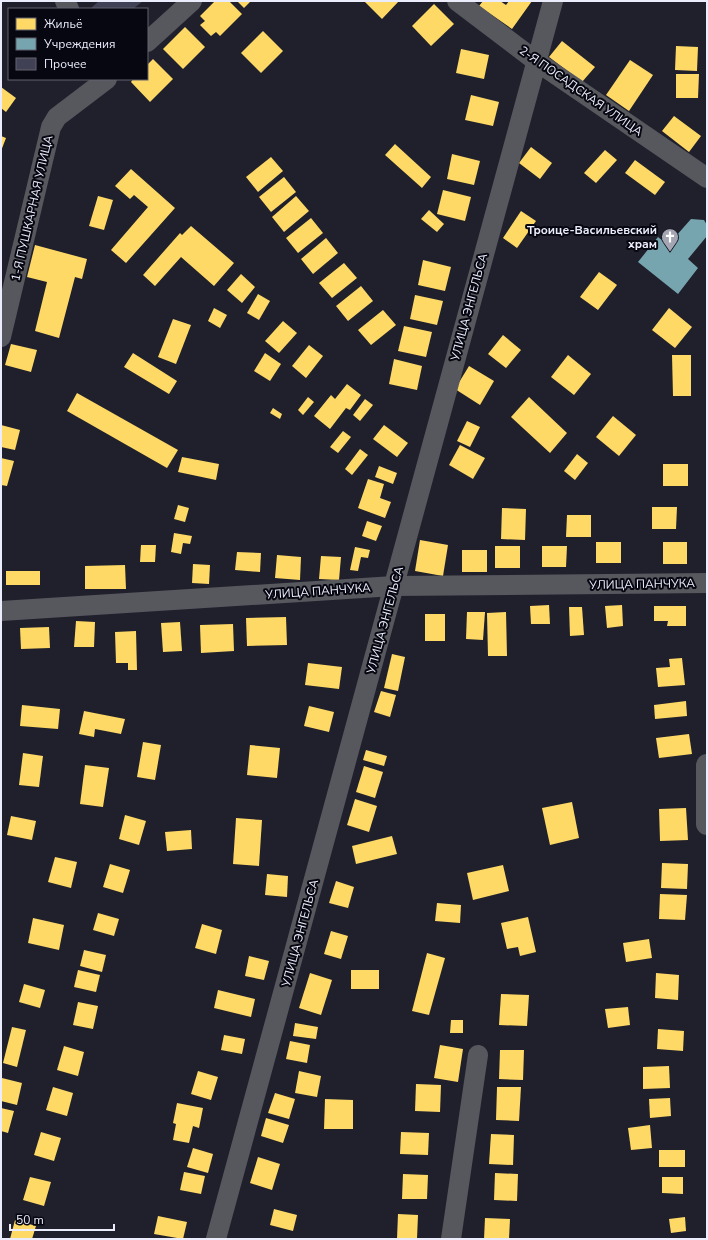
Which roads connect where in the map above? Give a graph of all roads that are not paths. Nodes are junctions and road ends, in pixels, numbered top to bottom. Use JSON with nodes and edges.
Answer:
{"nodes":[{"id":1,"x":192,"y":1,"type":"edge"},
{"id":2,"x":457,"y":1,"type":"edge"},
{"id":3,"x":553,"y":1,"type":"edge"},
{"id":4,"x":148,"y":41,"type":"edge"},
{"id":5,"x":536,"y":61,"type":"junction"},
{"id":6,"x":97,"y":83,"type":"edge"},
{"id":7,"x":707,"y":178,"type":"edge"},
{"id":8,"x":1,"y":337,"type":"edge"},
{"id":9,"x":707,"y":583,"type":"edge"},
{"id":10,"x":394,"y":586,"type":"junction"},
{"id":11,"x":1,"y":611,"type":"edge"},
{"id":12,"x":707,"y":765,"type":"edge"},
{"id":13,"x":707,"y":824,"type":"edge"},
{"id":14,"x":478,"y":1055,"type":"dead end"},
{"id":15,"x":216,"y":1239,"type":"edge"},
{"id":16,"x":451,"y":1239,"type":"edge"}],
"edges":[{"from":1,"to":4,"type":"street"},
{"from":2,"to":5,"type":"street","name":"2-Я ПОСАДСКАЯ УЛИЦА"},
{"from":3,"to":5,"type":"street","name":"УЛИЦА ЭНГЕЛЬСА"},
{"from":5,"to":7,"type":"street","name":"2-Я ПОСАДСКАЯ УЛИЦА"},
{"from":5,"to":10,"type":"street","name":"УЛИЦА ЭНГЕЛЬСА"},
{"from":6,"to":8,"type":"street","name":"1-Я ПУШКАРНАЯ УЛИЦА"},
{"from":9,"to":10,"type":"street","name":"УЛИЦА ПАНЧУКА"},
{"from":10,"to":11,"type":"street","name":"УЛИЦА ПАНЧУКА"},
{"from":10,"to":15,"type":"street","name":"УЛИЦА ЭНГЕЛЬСА"},
{"from":12,"to":13,"type":"main road"},
{"from":14,"to":16,"type":"street"}]}
